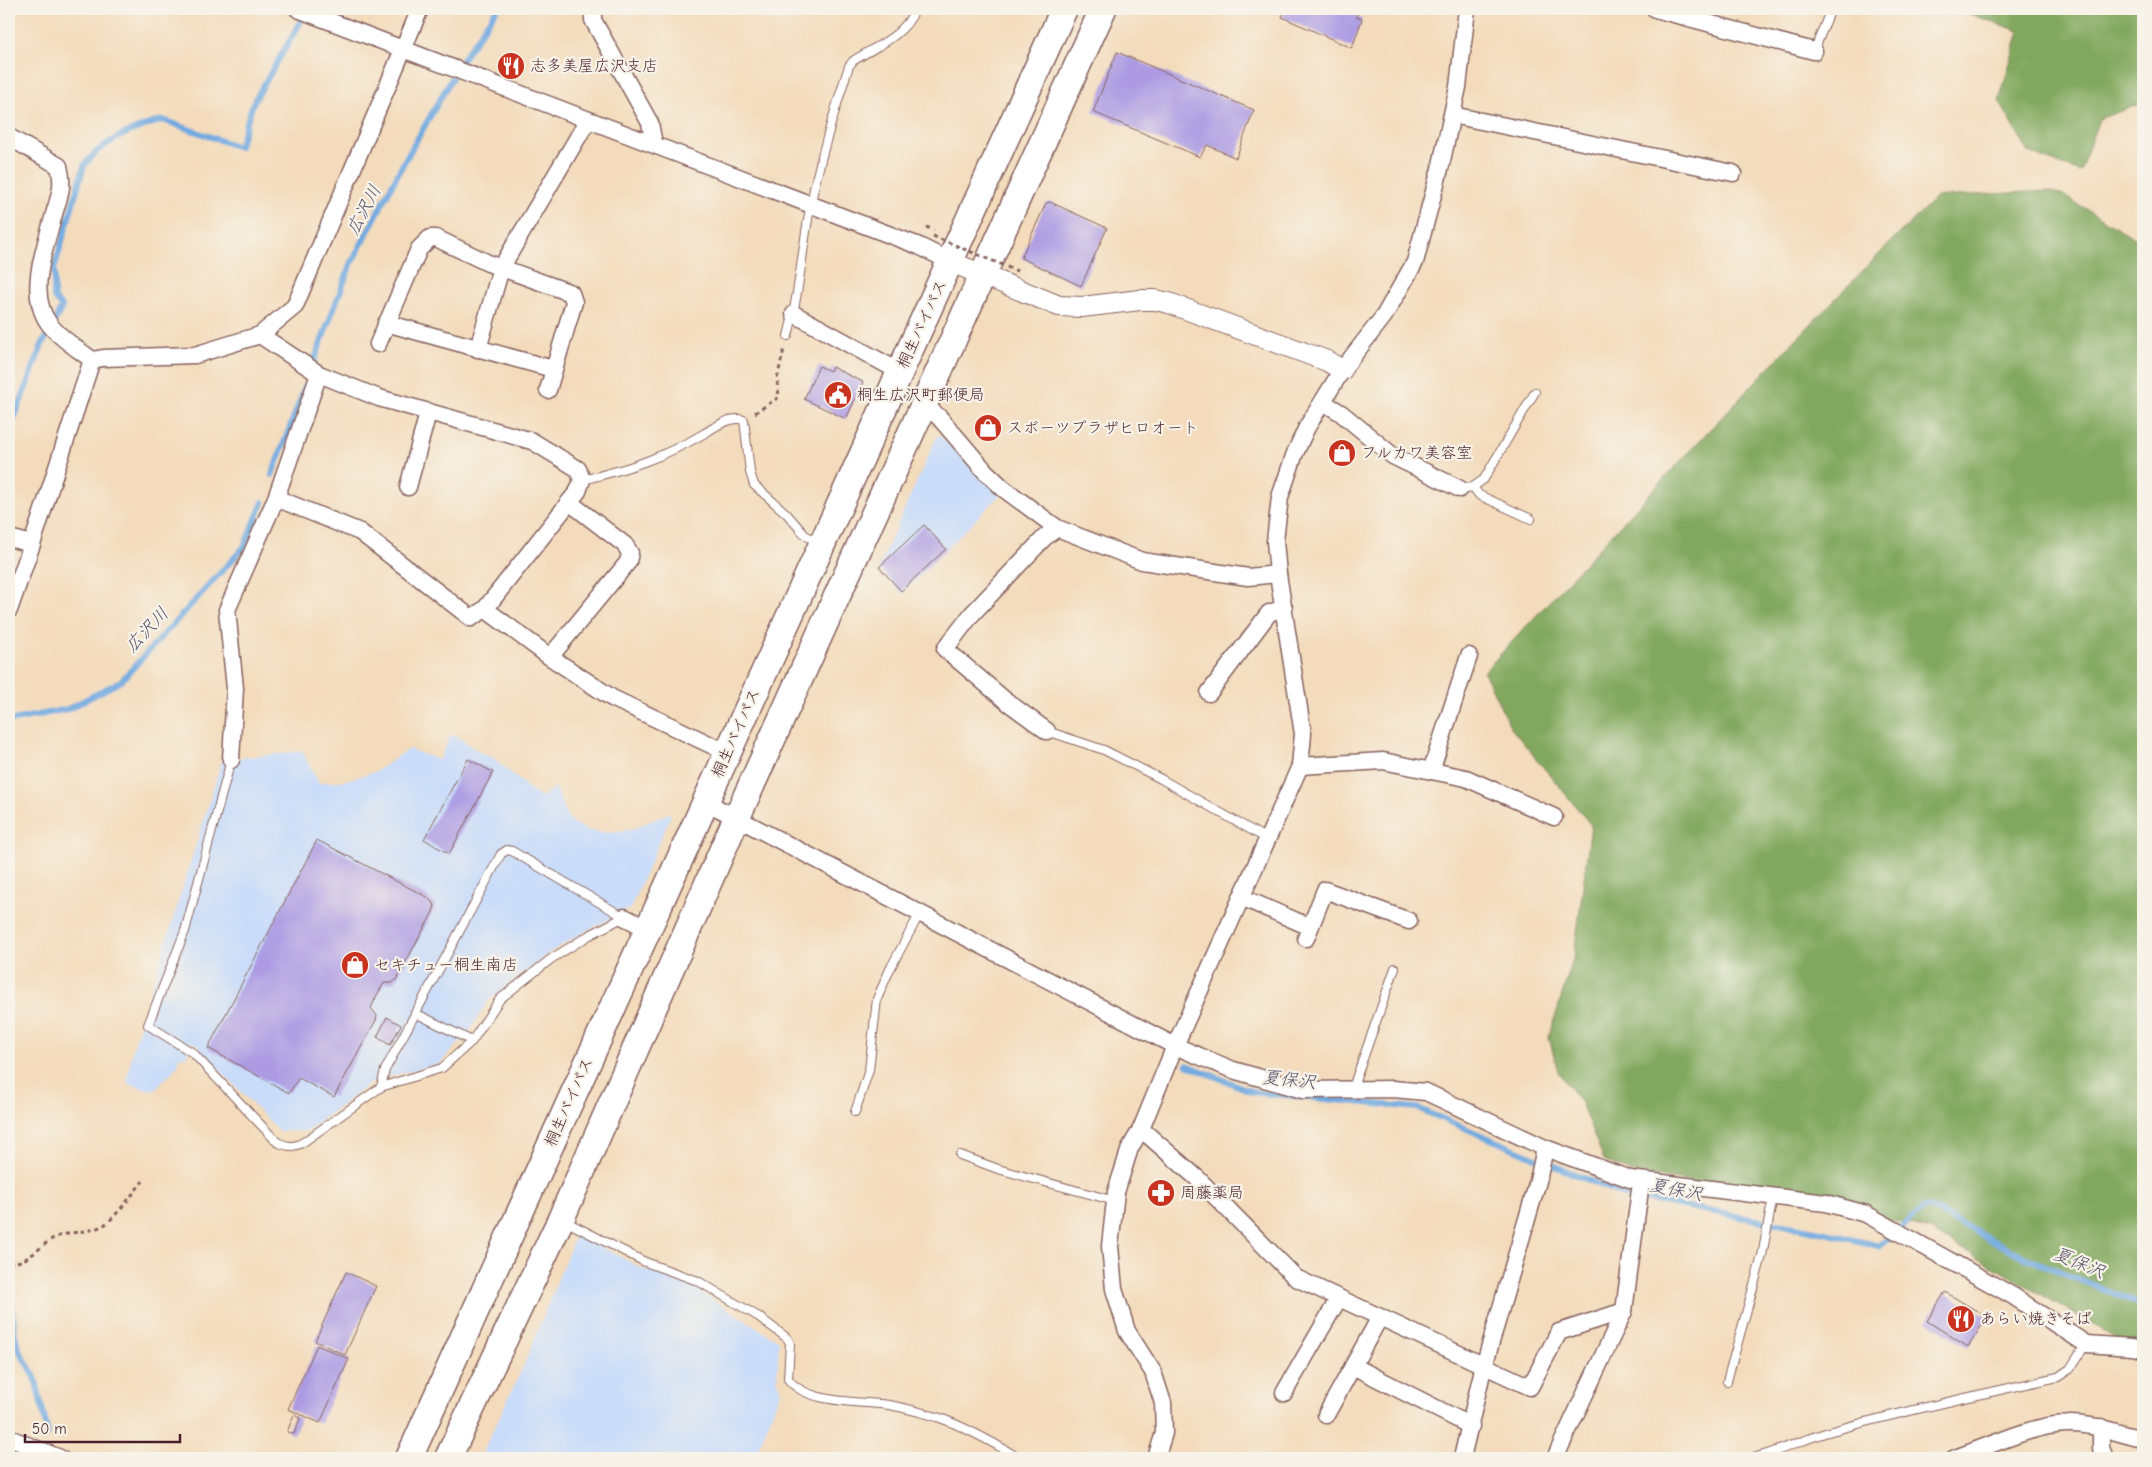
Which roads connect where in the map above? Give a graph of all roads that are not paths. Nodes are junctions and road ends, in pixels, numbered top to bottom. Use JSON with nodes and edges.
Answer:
{"nodes":[{"id":1,"x":298,"y":9,"type":"edge"},
{"id":2,"x":420,"y":9,"type":"edge"},
{"id":3,"x":593,"y":9,"type":"edge"},
{"id":4,"x":915,"y":9,"type":"edge"},
{"id":5,"x":1064,"y":9,"type":"edge"},
{"id":6,"x":1103,"y":9,"type":"edge"},
{"id":7,"x":1467,"y":9,"type":"edge"},
{"id":8,"x":1832,"y":9,"type":"edge"},
{"id":9,"x":1661,"y":10,"type":"edge"},
{"id":10,"x":403,"y":48,"type":"junction"},
{"id":11,"x":1814,"y":51,"type":"joint"},
{"id":12,"x":1452,"y":115,"type":"junction"},
{"id":13,"x":588,"y":120,"type":"junction"},
{"id":14,"x":9,"y":137,"type":"edge"},
{"id":15,"x":654,"y":144,"type":"junction"},
{"id":16,"x":1733,"y":173,"type":"dead end"},
{"id":17,"x":811,"y":205,"type":"junction"},
{"id":18,"x":951,"y":262,"type":"junction"},
{"id":19,"x":502,"y":268,"type":"junction"},
{"id":20,"x":983,"y":275,"type":"junction"},
{"id":21,"x":794,"y":314,"type":"junction"},
{"id":22,"x":386,"y":323,"type":"junction"},
{"id":23,"x":260,"y":335,"type":"junction"},
{"id":24,"x":788,"y":336,"type":"road end"},
{"id":25,"x":378,"y":344,"type":"dead end"},
{"id":26,"x":478,"y":349,"type":"junction"},
{"id":27,"x":92,"y":360,"type":"junction"},
{"id":28,"x":553,"y":369,"type":"junction"},
{"id":29,"x":1342,"y":370,"type":"junction"},
{"id":30,"x":900,"y":372,"type":"junction"},
{"id":31,"x":319,"y":374,"type":"junction"},
{"id":32,"x":548,"y":390,"type":"dead end"},
{"id":33,"x":1535,"y":392,"type":"dead end"},
{"id":34,"x":1323,"y":402,"type":"junction"},
{"id":35,"x":923,"y":404,"type":"junction"},
{"id":36,"x":428,"y":412,"type":"junction"},
{"id":37,"x":582,"y":480,"type":"junction"},
{"id":38,"x":408,"y":487,"type":"dead end"},
{"id":39,"x":1466,"y":488,"type":"junction"},
{"id":40,"x":276,"y":498,"type":"junction"},
{"id":41,"x":569,"y":502,"type":"junction"},
{"id":42,"x":1531,"y":518,"type":"dead end"},
{"id":43,"x":1057,"y":528,"type":"junction"},
{"id":44,"x":9,"y":538,"type":"edge"},
{"id":45,"x":32,"y":544,"type":"junction"},
{"id":46,"x":822,"y":544,"type":"junction"},
{"id":47,"x":1278,"y":574,"type":"junction"},
{"id":48,"x":1284,"y":608,"type":"junction"},
{"id":49,"x":485,"y":609,"type":"junction"},
{"id":50,"x":9,"y":610,"type":"edge"},
{"id":51,"x":1469,"y":656,"type":"dead end"},
{"id":52,"x":550,"y":657,"type":"junction"},
{"id":53,"x":1209,"y":693,"type":"dead end"},
{"id":54,"x":1047,"y":732,"type":"joint"},
{"id":55,"x":728,"y":753,"type":"junction"},
{"id":56,"x":231,"y":760,"type":"joint"},
{"id":57,"x":1300,"y":766,"type":"junction"},
{"id":58,"x":1431,"y":771,"type":"junction"},
{"id":59,"x":706,"y":802,"type":"junction"},
{"id":60,"x":737,"y":817,"type":"junction"},
{"id":61,"x":1554,"y":817,"type":"dead end"},
{"id":62,"x":1268,"y":839,"type":"junction"},
{"id":63,"x":1241,"y":897,"type":"junction"},
{"id":64,"x":920,"y":913,"type":"junction"},
{"id":65,"x":624,"y":917,"type":"junction"},
{"id":66,"x":1409,"y":921,"type":"dead end"},
{"id":67,"x":648,"y":929,"type":"junction"},
{"id":68,"x":1395,"y":968,"type":"dead end"},
{"id":69,"x":416,"y":1013,"type":"junction"},
{"id":70,"x":472,"y":1041,"type":"junction"},
{"id":71,"x":1174,"y":1046,"type":"junction"},
{"id":72,"x":381,"y":1087,"type":"junction"},
{"id":73,"x":1352,"y":1090,"type":"junction"},
{"id":74,"x":855,"y":1112,"type":"dead end"},
{"id":75,"x":1141,"y":1129,"type":"junction"},
{"id":76,"x":1545,"y":1148,"type":"junction"},
{"id":77,"x":960,"y":1155,"type":"dead end"},
{"id":78,"x":1641,"y":1182,"type":"junction"},
{"id":79,"x":1773,"y":1197,"type":"junction"},
{"id":80,"x":1115,"y":1201,"type":"junction"},
{"id":81,"x":561,"y":1219,"type":"junction"},
{"id":82,"x":1339,"y":1298,"type":"junction"},
{"id":83,"x":1624,"y":1311,"type":"junction"},
{"id":84,"x":1380,"y":1317,"type":"junction"},
{"id":85,"x":2086,"y":1344,"type":"junction"},
{"id":86,"x":2143,"y":1349,"type":"edge"},
{"id":87,"x":1353,"y":1366,"type":"junction"},
{"id":88,"x":1484,"y":1366,"type":"junction"},
{"id":89,"x":1727,"y":1381,"type":"dead end"},
{"id":90,"x":1284,"y":1393,"type":"dead end"},
{"id":91,"x":1326,"y":1415,"type":"dead end"},
{"id":92,"x":1470,"y":1426,"type":"junction"},
{"id":93,"x":2101,"y":1427,"type":"junction"},
{"id":94,"x":9,"y":1438,"type":"edge"},
{"id":95,"x":2143,"y":1439,"type":"edge"},
{"id":96,"x":1974,"y":1455,"type":"edge"},
{"id":97,"x":60,"y":1458,"type":"edge"},
{"id":98,"x":409,"y":1458,"type":"edge"},
{"id":99,"x":448,"y":1458,"type":"edge"},
{"id":100,"x":1019,"y":1458,"type":"edge"},
{"id":101,"x":1156,"y":1458,"type":"edge"},
{"id":102,"x":1462,"y":1458,"type":"edge"},
{"id":103,"x":1555,"y":1458,"type":"edge"},
{"id":104,"x":1753,"y":1458,"type":"edge"},
{"id":105,"x":1955,"y":1458,"type":"edge"},
{"id":106,"x":2105,"y":1458,"type":"edge"}],
"edges":[{"from":1,"to":10,"type":"street"},
{"from":2,"to":10,"type":"street"},
{"from":3,"to":15,"type":"street"},
{"from":4,"to":17,"type":"lane"},
{"from":5,"to":18,"type":"highway","name":"桐生バイパス"},
{"from":6,"to":20,"type":"highway","name":"桐生バイパス"},
{"from":7,"to":12,"type":"street"},
{"from":8,"to":11,"type":"lane"},
{"from":9,"to":11,"type":"street"},
{"from":10,"to":13,"type":"street"},
{"from":10,"to":23,"type":"street"},
{"from":12,"to":16,"type":"street"},
{"from":12,"to":29,"type":"street"},
{"from":13,"to":15,"type":"street"},
{"from":13,"to":19,"type":"street"},
{"from":14,"to":27,"type":"street"},
{"from":15,"to":17,"type":"street"},
{"from":17,"to":18,"type":"street"},
{"from":17,"to":21,"type":"lane"},
{"from":18,"to":20,"type":"street"},
{"from":18,"to":30,"type":"highway","name":"桐生バイパス"},
{"from":19,"to":22,"type":"street"},
{"from":19,"to":26,"type":"street"},
{"from":19,"to":28,"type":"street"},
{"from":20,"to":29,"type":"street"},
{"from":20,"to":35,"type":"highway","name":"桐生バイパス"},
{"from":21,"to":24,"type":"lane"},
{"from":21,"to":30,"type":"street"},
{"from":22,"to":25,"type":"street"},
{"from":22,"to":26,"type":"street"},
{"from":23,"to":27,"type":"street"},
{"from":23,"to":31,"type":"street"},
{"from":26,"to":28,"type":"street"},
{"from":27,"to":45,"type":"street"},
{"from":28,"to":32,"type":"street"},
{"from":29,"to":34,"type":"street"},
{"from":30,"to":46,"type":"highway","name":"桐生バイパス"},
{"from":31,"to":36,"type":"street"},
{"from":31,"to":40,"type":"street"},
{"from":33,"to":39,"type":"lane"},
{"from":34,"to":39,"type":"street"},
{"from":34,"to":47,"type":"street"},
{"from":35,"to":43,"type":"street"},
{"from":35,"to":60,"type":"highway","name":"桐生バイパス"},
{"from":36,"to":37,"type":"street"},
{"from":36,"to":38,"type":"street"},
{"from":37,"to":41,"type":"street"},
{"from":37,"to":46,"type":"lane"},
{"from":39,"to":42,"type":"lane"},
{"from":40,"to":49,"type":"street"},
{"from":40,"to":56,"type":"street"},
{"from":41,"to":49,"type":"street"},
{"from":41,"to":52,"type":"street"},
{"from":43,"to":47,"type":"street"},
{"from":43,"to":54,"type":"street"},
{"from":44,"to":45,"type":"street"},
{"from":45,"to":50,"type":"street"},
{"from":46,"to":55,"type":"highway","name":"桐生バイパス"},
{"from":47,"to":48,"type":"street"},
{"from":48,"to":53,"type":"street"},
{"from":48,"to":57,"type":"street"},
{"from":49,"to":52,"type":"street"},
{"from":51,"to":58,"type":"street"},
{"from":52,"to":55,"type":"street"},
{"from":54,"to":62,"type":"lane"},
{"from":55,"to":59,"type":"highway","name":"桐生バイパス"},
{"from":56,"to":72,"type":"lane"},
{"from":57,"to":58,"type":"street"},
{"from":57,"to":62,"type":"street"},
{"from":58,"to":61,"type":"street"},
{"from":59,"to":60,"type":"street"},
{"from":59,"to":67,"type":"highway","name":"桐生バイパス"},
{"from":60,"to":64,"type":"street"},
{"from":60,"to":81,"type":"highway","name":"桐生バイパス"},
{"from":62,"to":63,"type":"street"},
{"from":63,"to":66,"type":"street"},
{"from":63,"to":71,"type":"street"},
{"from":64,"to":71,"type":"street"},
{"from":64,"to":74,"type":"lane"},
{"from":65,"to":67,"type":"street"},
{"from":65,"to":69,"type":"lane"},
{"from":65,"to":70,"type":"lane"},
{"from":67,"to":98,"type":"highway","name":"桐生バイパス"},
{"from":68,"to":73,"type":"lane"},
{"from":69,"to":70,"type":"lane"},
{"from":69,"to":72,"type":"lane"},
{"from":70,"to":72,"type":"lane"},
{"from":71,"to":73,"type":"street"},
{"from":71,"to":75,"type":"street"},
{"from":73,"to":76,"type":"street"},
{"from":75,"to":80,"type":"street"},
{"from":75,"to":82,"type":"street"},
{"from":76,"to":78,"type":"street"},
{"from":76,"to":88,"type":"street"},
{"from":77,"to":80,"type":"lane"},
{"from":78,"to":79,"type":"street"},
{"from":78,"to":83,"type":"street"},
{"from":79,"to":85,"type":"street"},
{"from":79,"to":89,"type":"lane"},
{"from":80,"to":101,"type":"street"},
{"from":81,"to":99,"type":"highway","name":"桐生バイパス"},
{"from":81,"to":100,"type":"lane"},
{"from":82,"to":84,"type":"street"},
{"from":82,"to":90,"type":"street"},
{"from":83,"to":88,"type":"street"},
{"from":83,"to":103,"type":"street"},
{"from":84,"to":87,"type":"street"},
{"from":84,"to":88,"type":"street"},
{"from":85,"to":86,"type":"street"},
{"from":85,"to":104,"type":"lane"},
{"from":87,"to":91,"type":"street"},
{"from":87,"to":92,"type":"street"},
{"from":88,"to":92,"type":"street"},
{"from":92,"to":102,"type":"street"},
{"from":93,"to":95,"type":"street"},
{"from":93,"to":96,"type":"street"},
{"from":93,"to":106,"type":"street"},
{"from":94,"to":97,"type":"street"},
{"from":96,"to":105,"type":"street"}]}
